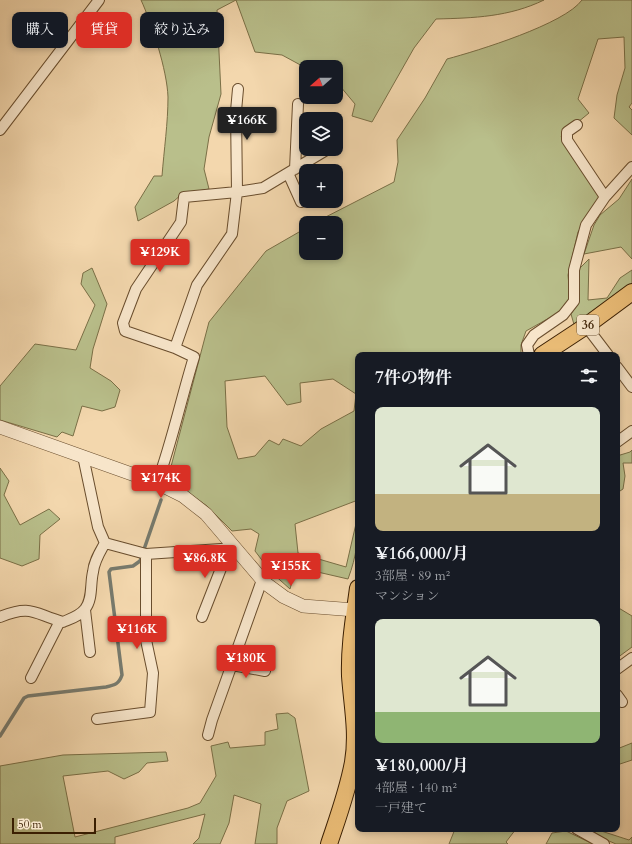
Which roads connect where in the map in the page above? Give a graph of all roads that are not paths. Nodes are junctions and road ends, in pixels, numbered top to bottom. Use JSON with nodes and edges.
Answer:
{"nodes":[{"id":1,"x":99,"y":0,"type":"edge"},
{"id":2,"x":238,"y":89,"type":"dead end"},
{"id":3,"x":298,"y":104,"type":"dead end"},
{"id":4,"x":577,"y":125,"type":"dead end"},
{"id":5,"x":0,"y":130,"type":"edge"},
{"id":6,"x":316,"y":156,"type":"edge"},
{"id":7,"x":632,"y":167,"type":"edge"},
{"id":8,"x":291,"y":171,"type":"junction"},
{"id":9,"x":237,"y":192,"type":"junction"},
{"id":10,"x":299,"y":196,"type":"edge"},
{"id":11,"x":605,"y":197,"type":"junction"},
{"id":12,"x":632,"y":292,"type":"edge"},
{"id":13,"x":586,"y":326,"type":"junction"},
{"id":14,"x":174,"y":348,"type":"junction"},
{"id":15,"x":529,"y":352,"type":"edge"},
{"id":16,"x":547,"y":352,"type":"edge"},
{"id":17,"x":606,"y":352,"type":"edge"},
{"id":18,"x":620,"y":371,"type":"edge"},
{"id":19,"x":632,"y":387,"type":"edge"},
{"id":20,"x":0,"y":427,"type":"edge"},
{"id":21,"x":632,"y":431,"type":"edge"},
{"id":22,"x":620,"y":440,"type":"edge"},
{"id":23,"x":83,"y":456,"type":"junction"},
{"id":24,"x":157,"y":483,"type":"junction"},
{"id":25,"x":105,"y":543,"type":"junction"},
{"id":26,"x":232,"y":548,"type":"junction"},
{"id":27,"x":144,"y":553,"type":"junction"},
{"id":28,"x":262,"y":580,"type":"junction"},
{"id":29,"x":85,"y":610,"type":"junction"},
{"id":30,"x":355,"y":610,"type":"joint"},
{"id":31,"x":0,"y":617,"type":"edge"},
{"id":32,"x":202,"y":617,"type":"dead end"},
{"id":33,"x":60,"y":621,"type":"junction"},
{"id":34,"x":90,"y":652,"type":"dead end"},
{"id":35,"x":632,"y":658,"type":"edge"},
{"id":36,"x":232,"y":665,"type":"junction"},
{"id":37,"x":620,"y":667,"type":"edge"},
{"id":38,"x":265,"y":671,"type":"dead end"},
{"id":39,"x":31,"y":678,"type":"dead end"},
{"id":40,"x":355,"y":715,"type":"edge"},
{"id":41,"x":97,"y":719,"type":"dead end"},
{"id":42,"x":208,"y":735,"type":"dead end"},
{"id":43,"x":355,"y":746,"type":"edge"},
{"id":44,"x":582,"y":832,"type":"edge"},
{"id":45,"x":328,"y":844,"type":"edge"},
{"id":46,"x":604,"y":844,"type":"edge"}],
"edges":[{"from":1,"to":5,"type":"street"},
{"from":2,"to":9,"type":"street"},
{"from":3,"to":8,"type":"street"},
{"from":4,"to":11,"type":"street"},
{"from":6,"to":8,"type":"street"},
{"from":7,"to":11,"type":"street"},
{"from":8,"to":9,"type":"street"},
{"from":8,"to":10,"type":"street"},
{"from":9,"to":14,"type":"street"},
{"from":9,"to":14,"type":"street"},
{"from":11,"to":15,"type":"street"},
{"from":12,"to":13,"type":"main road","number":"36"},
{"from":13,"to":16,"type":"main road","number":"36"},
{"from":13,"to":17,"type":"street"},
{"from":14,"to":24,"type":"street"},
{"from":18,"to":19,"type":"street"},
{"from":20,"to":23,"type":"street"},
{"from":21,"to":22,"type":"street"},
{"from":23,"to":24,"type":"street"},
{"from":23,"to":25,"type":"street"},
{"from":24,"to":26,"type":"street"},
{"from":25,"to":27,"type":"street"},
{"from":25,"to":29,"type":"street"},
{"from":26,"to":27,"type":"street"},
{"from":26,"to":28,"type":"street"},
{"from":26,"to":32,"type":"street"},
{"from":27,"to":41,"type":"street"},
{"from":28,"to":30,"type":"street"},
{"from":28,"to":36,"type":"street"},
{"from":29,"to":33,"type":"street"},
{"from":29,"to":34,"type":"street"},
{"from":30,"to":40,"type":"main road"},
{"from":31,"to":33,"type":"street"},
{"from":33,"to":39,"type":"street"},
{"from":35,"to":37,"type":"street"},
{"from":36,"to":38,"type":"street"},
{"from":36,"to":42,"type":"street"},
{"from":43,"to":45,"type":"main road"},
{"from":44,"to":46,"type":"street"}]}
